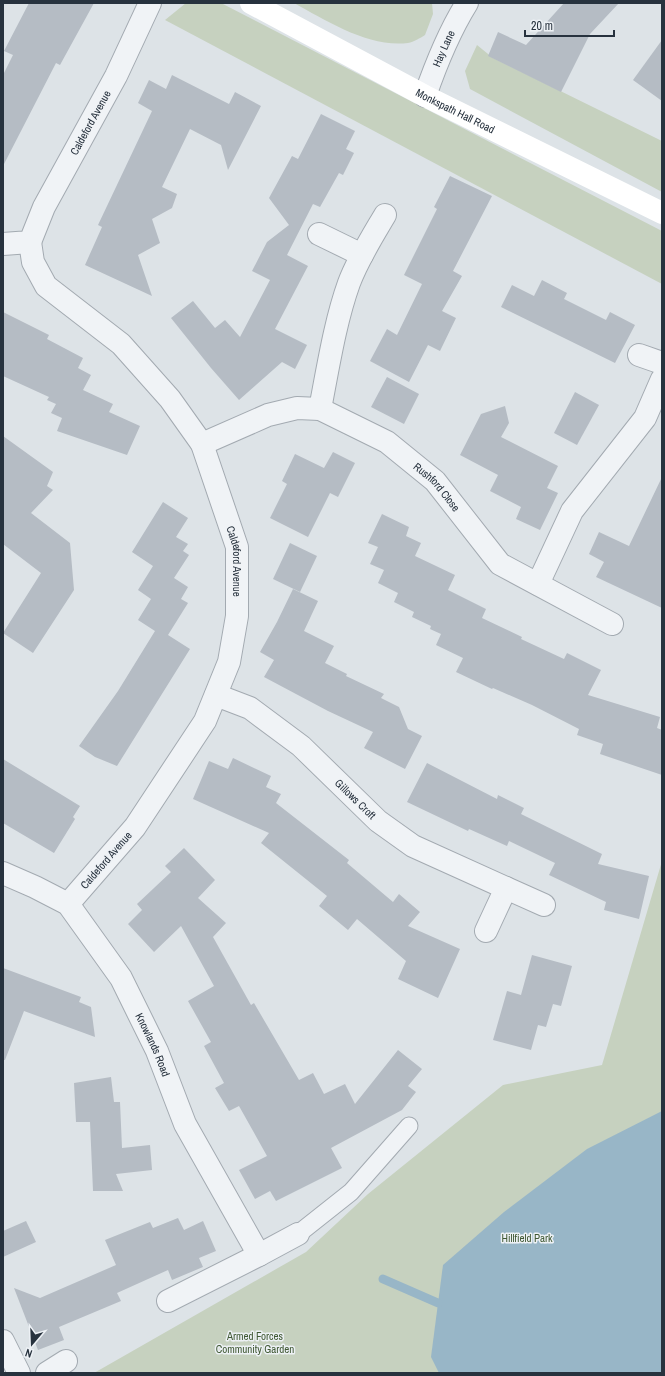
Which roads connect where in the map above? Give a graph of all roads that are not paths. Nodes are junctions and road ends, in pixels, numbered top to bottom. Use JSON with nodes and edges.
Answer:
{"nodes":[{"id":1,"x":150,"y":3,"type":"edge"},
{"id":2,"x":251,"y":3,"type":"edge"},
{"id":3,"x":467,"y":3,"type":"edge"},
{"id":4,"x":425,"y":96,"type":"junction"},
{"id":5,"x":662,"y":213,"type":"edge"},
{"id":6,"x":385,"y":215,"type":"dead end"},
{"id":7,"x":320,"y":234,"type":"dead end"},
{"id":8,"x":30,"y":242,"type":"junction"},
{"id":9,"x":3,"y":244,"type":"edge"},
{"id":10,"x":362,"y":255,"type":"junction"},
{"id":11,"x":640,"y":356,"type":"dead end"},
{"id":12,"x":662,"y":363,"type":"edge"},
{"id":13,"x":662,"y":379,"type":"edge"},
{"id":14,"x":320,"y":409,"type":"junction"},
{"id":15,"x":202,"y":444,"type":"junction"},
{"id":16,"x":538,"y":584,"type":"junction"},
{"id":17,"x":612,"y":624,"type":"dead end"},
{"id":18,"x":216,"y":695,"type":"junction"},
{"id":19,"x":3,"y":873,"type":"edge"},
{"id":20,"x":506,"y":888,"type":"junction"},
{"id":21,"x":68,"y":904,"type":"junction"},
{"id":22,"x":544,"y":906,"type":"dead end"},
{"id":23,"x":486,"y":931,"type":"dead end"},
{"id":24,"x":409,"y":1126,"type":"dead end"},
{"id":25,"x":298,"y":1234,"type":"joint"},
{"id":26,"x":259,"y":1256,"type":"junction"},
{"id":27,"x":168,"y":1301,"type":"dead end"},
{"id":28,"x":3,"y":1341,"type":"edge"},
{"id":29,"x":66,"y":1361,"type":"dead end"},
{"id":30,"x":19,"y":1373,"type":"edge"},
{"id":31,"x":47,"y":1373,"type":"edge"}],
"edges":[{"from":1,"to":8,"type":"street","name":"Caldeford Avenue"},
{"from":2,"to":4,"type":"street","name":"Monkspath Hall Road"},
{"from":3,"to":4,"type":"street","name":"Hay Lane"},
{"from":4,"to":5,"type":"street","name":"Monkspath Hall Road"},
{"from":6,"to":10,"type":"street"},
{"from":7,"to":10,"type":"street"},
{"from":8,"to":9,"type":"street"},
{"from":8,"to":15,"type":"street","name":"Caldeford Avenue"},
{"from":10,"to":14,"type":"street"},
{"from":11,"to":12,"type":"street"},
{"from":13,"to":16,"type":"street"},
{"from":14,"to":15,"type":"street","name":"Rushford Close"},
{"from":14,"to":16,"type":"street","name":"Rushford Close"},
{"from":15,"to":18,"type":"street","name":"Caldeford Avenue"},
{"from":16,"to":17,"type":"street","name":"Rushford Close"},
{"from":18,"to":20,"type":"street","name":"Gillows Croft"},
{"from":18,"to":21,"type":"street","name":"Caldeford Avenue"},
{"from":19,"to":21,"type":"street","name":"Knowlands Road"},
{"from":20,"to":22,"type":"street","name":"Gillows Croft"},
{"from":20,"to":23,"type":"street"},
{"from":21,"to":26,"type":"street","name":"Knowlands Road"},
{"from":24,"to":25,"type":"lane"},
{"from":25,"to":26,"type":"street"},
{"from":26,"to":27,"type":"street"},
{"from":28,"to":30,"type":"street"},
{"from":29,"to":31,"type":"street"}]}
